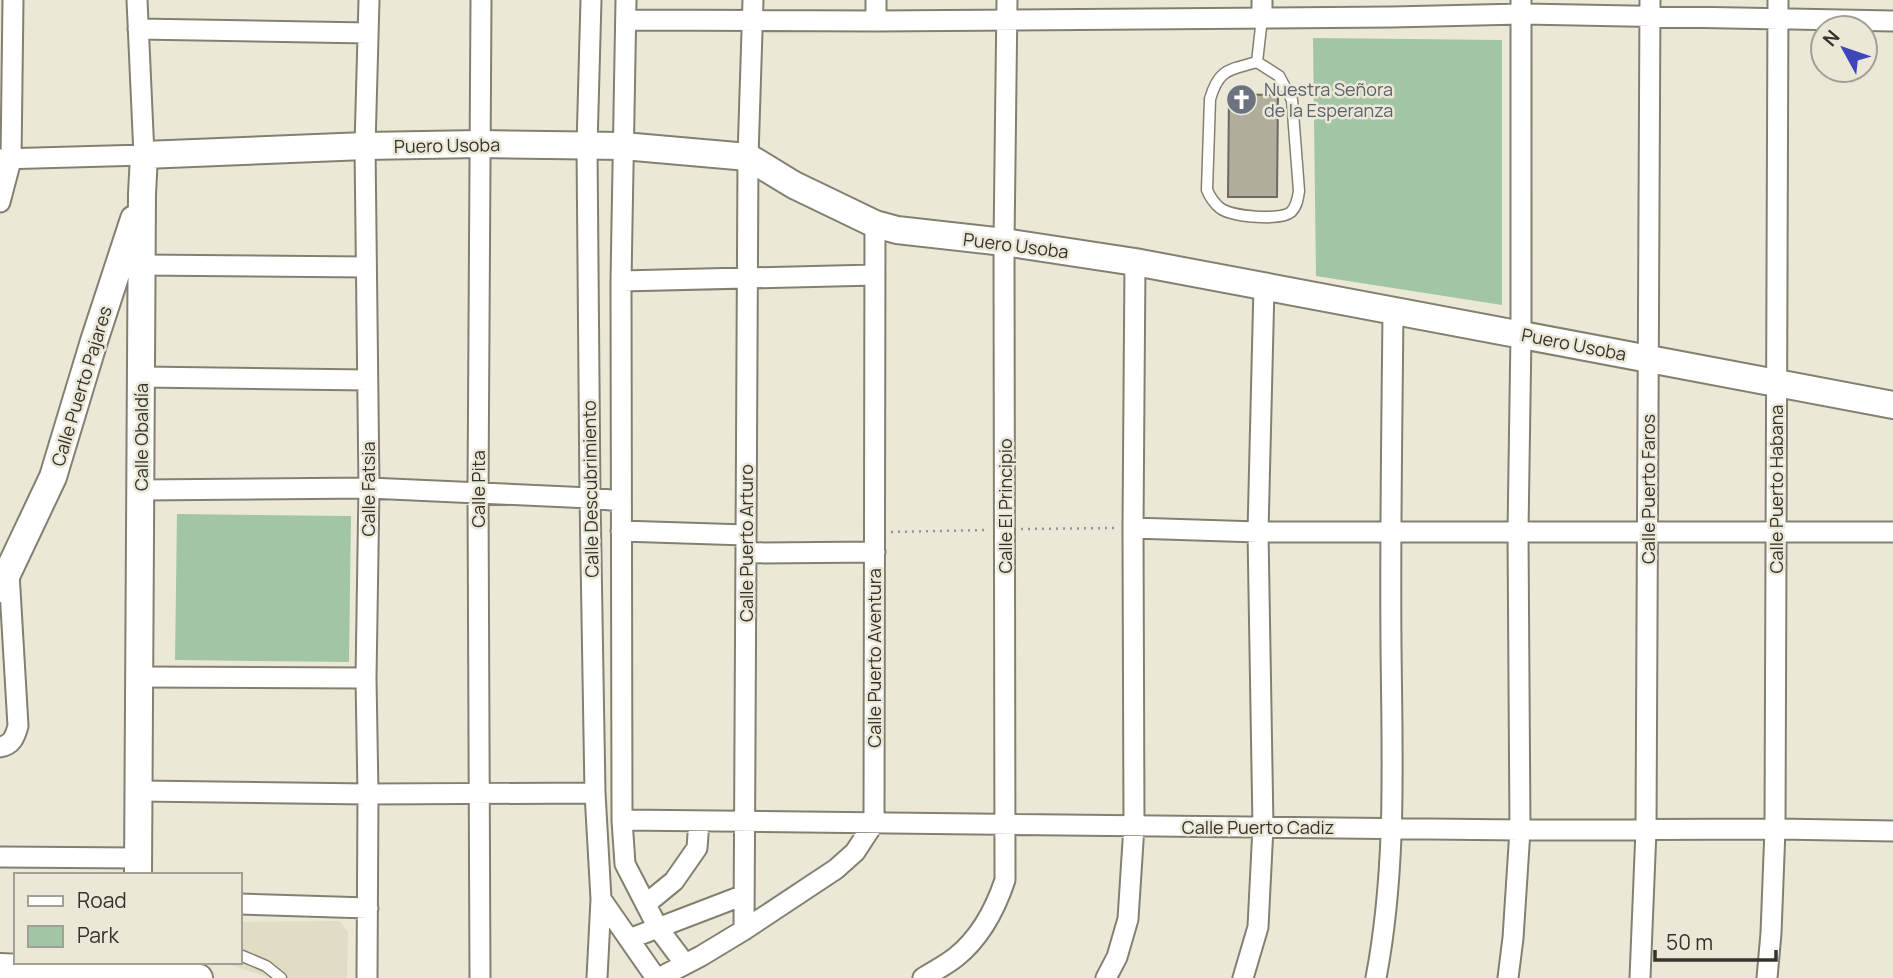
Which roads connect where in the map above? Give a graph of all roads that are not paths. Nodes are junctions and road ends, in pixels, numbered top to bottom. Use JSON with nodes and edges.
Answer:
{"nodes":[{"id":1,"x":13,"y":0,"type":"edge"},
{"id":2,"x":137,"y":0,"type":"edge"},
{"id":3,"x":369,"y":0,"type":"edge"},
{"id":4,"x":481,"y":0,"type":"edge"},
{"id":5,"x":591,"y":0,"type":"edge"},
{"id":6,"x":626,"y":0,"type":"edge"},
{"id":7,"x":753,"y":0,"type":"edge"},
{"id":8,"x":876,"y":0,"type":"edge"},
{"id":9,"x":1007,"y":0,"type":"edge"},
{"id":10,"x":1521,"y":7,"type":"edge"},
{"id":11,"x":1262,"y":9,"type":"edge"},
{"id":12,"x":1392,"y":9,"type":"edge"},
{"id":13,"x":1650,"y":9,"type":"edge"},
{"id":14,"x":1138,"y":10,"type":"edge"},
{"id":15,"x":1778,"y":10,"type":"edge"},
{"id":16,"x":626,"y":20,"type":"junction"},
{"id":17,"x":1007,"y":20,"type":"junction"},
{"id":18,"x":754,"y":21,"type":"junction"},
{"id":19,"x":1893,"y":21,"type":"edge"},
{"id":20,"x":876,"y":22,"type":"junction"},
{"id":21,"x":138,"y":29,"type":"junction"},
{"id":22,"x":368,"y":33,"type":"junction"},
{"id":23,"x":1257,"y":62,"type":"junction"},
{"id":24,"x":480,"y":144,"type":"junction"},
{"id":25,"x":365,"y":146,"type":"junction"},
{"id":26,"x":587,"y":146,"type":"junction"},
{"id":27,"x":623,"y":146,"type":"junction"},
{"id":28,"x":144,"y":155,"type":"junction"},
{"id":29,"x":748,"y":157,"type":"junction"},
{"id":30,"x":5,"y":160,"type":"edge"},
{"id":31,"x":142,"y":194,"type":"junction"},
{"id":32,"x":0,"y":202,"type":"edge"},
{"id":33,"x":875,"y":224,"type":"junction"},
{"id":34,"x":1004,"y":242,"type":"junction"},
{"id":35,"x":1135,"y":262,"type":"junction"},
{"id":36,"x":142,"y":265,"type":"junction"},
{"id":37,"x":366,"y":267,"type":"junction"},
{"id":38,"x":875,"y":275,"type":"junction"},
{"id":39,"x":748,"y":279,"type":"junction"},
{"id":40,"x":621,"y":281,"type":"junction"},
{"id":41,"x":1264,"y":286,"type":"junction"},
{"id":42,"x":1393,"y":310,"type":"junction"},
{"id":43,"x":98,"y":329,"type":"junction"},
{"id":44,"x":1521,"y":334,"type":"junction"},
{"id":45,"x":142,"y":340,"type":"junction"},
{"id":46,"x":1648,"y":358,"type":"junction"},
{"id":47,"x":142,"y":377,"type":"junction"},
{"id":48,"x":368,"y":380,"type":"junction"},
{"id":49,"x":1776,"y":383,"type":"junction"},
{"id":50,"x":1893,"y":404,"type":"edge"},
{"id":51,"x":369,"y":488,"type":"junction"},
{"id":52,"x":141,"y":490,"type":"junction"},
{"id":53,"x":478,"y":492,"type":"junction"},
{"id":54,"x":590,"y":498,"type":"junction"},
{"id":55,"x":621,"y":501,"type":"junction"},
{"id":56,"x":1133,"y":528,"type":"junction"},
{"id":57,"x":621,"y":531,"type":"junction"},
{"id":58,"x":1390,"y":532,"type":"junction"},
{"id":59,"x":1518,"y":532,"type":"junction"},
{"id":60,"x":1647,"y":532,"type":"junction"},
{"id":61,"x":1893,"y":532,"type":"edge"},
{"id":62,"x":1258,"y":533,"type":"junction"},
{"id":63,"x":1775,"y":533,"type":"junction"},
{"id":64,"x":746,"y":544,"type":"junction"},
{"id":65,"x":874,"y":552,"type":"junction"},
{"id":66,"x":4,"y":581,"type":"edge"},
{"id":67,"x":140,"y":677,"type":"junction"},
{"id":68,"x":366,"y":678,"type":"junction"},
{"id":69,"x":7,"y":744,"type":"edge"},
{"id":70,"x":139,"y":791,"type":"junction"},
{"id":71,"x":480,"y":793,"type":"junction"},
{"id":72,"x":595,"y":793,"type":"junction"},
{"id":73,"x":368,"y":794,"type":"junction"},
{"id":74,"x":622,"y":820,"type":"junction"},
{"id":75,"x":699,"y":821,"type":"junction"},
{"id":76,"x":744,"y":821,"type":"junction"},
{"id":77,"x":874,"y":823,"type":"junction"},
{"id":78,"x":1005,"y":825,"type":"junction"},
{"id":79,"x":1134,"y":826,"type":"junction"},
{"id":80,"x":1263,"y":827,"type":"junction"},
{"id":81,"x":1392,"y":828,"type":"junction"},
{"id":82,"x":1775,"y":829,"type":"junction"},
{"id":83,"x":1520,"y":830,"type":"junction"},
{"id":84,"x":1646,"y":830,"type":"junction"},
{"id":85,"x":1893,"y":831,"type":"edge"},
{"id":86,"x":0,"y":857,"type":"edge"},
{"id":87,"x":138,"y":866,"type":"edge"},
{"id":88,"x":744,"y":895,"type":"junction"},
{"id":89,"x":601,"y":899,"type":"junction"},
{"id":90,"x":242,"y":904,"type":"edge"},
{"id":91,"x":646,"y":904,"type":"junction"},
{"id":92,"x":368,"y":908,"type":"junction"},
{"id":93,"x":658,"y":928,"type":"junction"},
{"id":94,"x":744,"y":930,"type":"junction"},
{"id":95,"x":629,"y":939,"type":"junction"},
{"id":96,"x":242,"y":956,"type":"edge"},
{"id":97,"x":685,"y":964,"type":"junction"},
{"id":98,"x":0,"y":967,"type":"edge"},
{"id":99,"x":139,"y":971,"type":"edge"},
{"id":100,"x":199,"y":978,"type":"edge"},
{"id":101,"x":281,"y":978,"type":"edge"},
{"id":102,"x":366,"y":978,"type":"edge"},
{"id":103,"x":480,"y":978,"type":"edge"},
{"id":104,"x":597,"y":978,"type":"edge"},
{"id":105,"x":657,"y":978,"type":"edge"},
{"id":106,"x":923,"y":978,"type":"edge"},
{"id":107,"x":1106,"y":978,"type":"edge"},
{"id":108,"x":1243,"y":978,"type":"edge"},
{"id":109,"x":1376,"y":978,"type":"edge"},
{"id":110,"x":1508,"y":978,"type":"edge"},
{"id":111,"x":1640,"y":978,"type":"edge"},
{"id":112,"x":1767,"y":978,"type":"edge"}],
"edges":[{"from":1,"to":30,"type":"street"},
{"from":2,"to":21,"type":"street","name":"Calle Obaldía"},
{"from":3,"to":22,"type":"street","name":"Calle Fatsia"},
{"from":4,"to":24,"type":"street","name":"Calle Pita"},
{"from":5,"to":26,"type":"street","name":"Calle Descubrimiento"},
{"from":6,"to":16,"type":"street","name":"Calle Descubrimiento"},
{"from":7,"to":18,"type":"street","name":"Calle Puerto Arturo"},
{"from":8,"to":20,"type":"street"},
{"from":9,"to":17,"type":"street","name":"Calle El Principio"},
{"from":10,"to":12,"type":"street"},
{"from":10,"to":13,"type":"street"},
{"from":10,"to":44,"type":"street"},
{"from":11,"to":12,"type":"street"},
{"from":11,"to":14,"type":"street"},
{"from":11,"to":23,"type":"lane"},
{"from":13,"to":15,"type":"street"},
{"from":13,"to":46,"type":"street","name":"Calle Puerto Faros"},
{"from":14,"to":17,"type":"street"},
{"from":15,"to":19,"type":"street"},
{"from":15,"to":49,"type":"street","name":"Calle Puerto Habana"},
{"from":16,"to":18,"type":"street"},
{"from":16,"to":27,"type":"street","name":"Calle Descubrimiento"},
{"from":17,"to":20,"type":"street"},
{"from":17,"to":34,"type":"street","name":"Calle El Principio"},
{"from":18,"to":20,"type":"street"},
{"from":18,"to":29,"type":"street","name":"Calle Puerto Arturo"},
{"from":21,"to":22,"type":"street"},
{"from":21,"to":28,"type":"street","name":"Calle Obaldía"},
{"from":22,"to":25,"type":"street","name":"Calle Fatsia"},
{"from":23,"to":23,"type":"lane"},
{"from":24,"to":25,"type":"street","name":"Puero Usoba"},
{"from":24,"to":26,"type":"street","name":"Puero Usoba"},
{"from":24,"to":53,"type":"street","name":"Calle Pita"},
{"from":25,"to":28,"type":"street","name":"Puero Usoba"},
{"from":25,"to":37,"type":"street","name":"Calle Fatsia"},
{"from":26,"to":27,"type":"street","name":"Puero Usoba"},
{"from":26,"to":54,"type":"street","name":"Calle Descubrimiento"},
{"from":27,"to":29,"type":"street","name":"Puero Usoba"},
{"from":27,"to":40,"type":"street","name":"Calle Descubrimiento"},
{"from":28,"to":30,"type":"street"},
{"from":28,"to":31,"type":"street","name":"Calle Obaldía"},
{"from":29,"to":33,"type":"street","name":"Puero Usoba"},
{"from":29,"to":39,"type":"street","name":"Calle Puerto Arturo"},
{"from":30,"to":32,"type":"street"},
{"from":31,"to":36,"type":"street","name":"Calle Obaldía"},
{"from":31,"to":43,"type":"street","name":"Calle Puerto Pajares"},
{"from":33,"to":34,"type":"street","name":"Puero Usoba"},
{"from":33,"to":38,"type":"street","name":"Calle Puerto Aventura"},
{"from":34,"to":35,"type":"street","name":"Puero Usoba"},
{"from":34,"to":78,"type":"street","name":"Calle El Principio"},
{"from":35,"to":41,"type":"street","name":"Puero Usoba"},
{"from":35,"to":56,"type":"street"},
{"from":36,"to":37,"type":"street"},
{"from":36,"to":45,"type":"street","name":"Calle Obaldía"},
{"from":37,"to":48,"type":"street","name":"Calle Fatsia"},
{"from":38,"to":39,"type":"street"},
{"from":38,"to":65,"type":"street","name":"Calle Puerto Aventura"},
{"from":39,"to":40,"type":"street"},
{"from":39,"to":64,"type":"street","name":"Calle Puerto Arturo"},
{"from":40,"to":55,"type":"street","name":"Calle Descubrimiento"},
{"from":41,"to":42,"type":"street","name":"Puero Usoba"},
{"from":41,"to":62,"type":"street"},
{"from":42,"to":44,"type":"street","name":"Puero Usoba"},
{"from":42,"to":58,"type":"street"},
{"from":43,"to":45,"type":"street"},
{"from":43,"to":66,"type":"street","name":"Calle Puerto Pajares"},
{"from":44,"to":46,"type":"street","name":"Puero Usoba"},
{"from":44,"to":59,"type":"street"},
{"from":45,"to":47,"type":"street","name":"Calle Obaldía"},
{"from":46,"to":49,"type":"street","name":"Puero Usoba"},
{"from":46,"to":60,"type":"street","name":"Calle Puerto Faros"},
{"from":47,"to":48,"type":"street"},
{"from":47,"to":52,"type":"street","name":"Calle Obaldía"},
{"from":48,"to":51,"type":"street","name":"Calle Fatsia"},
{"from":49,"to":50,"type":"street","name":"Puero Usoba"},
{"from":49,"to":63,"type":"street","name":"Calle Puerto Habana"},
{"from":51,"to":52,"type":"street"},
{"from":51,"to":53,"type":"street"},
{"from":51,"to":68,"type":"street","name":"Calle Fatsia"},
{"from":52,"to":67,"type":"street","name":"Calle Obaldía"},
{"from":53,"to":54,"type":"street"},
{"from":53,"to":71,"type":"street","name":"Calle Pita"},
{"from":54,"to":55,"type":"street"},
{"from":54,"to":72,"type":"street","name":"Calle Descubrimiento"},
{"from":55,"to":57,"type":"street","name":"Calle Descubrimiento"},
{"from":56,"to":62,"type":"street"},
{"from":56,"to":79,"type":"street"},
{"from":57,"to":64,"type":"street"},
{"from":57,"to":74,"type":"street","name":"Calle Descubrimiento"},
{"from":58,"to":59,"type":"street"},
{"from":58,"to":62,"type":"street"},
{"from":58,"to":81,"type":"street"},
{"from":59,"to":60,"type":"street"},
{"from":59,"to":83,"type":"street"},
{"from":60,"to":63,"type":"street"},
{"from":60,"to":84,"type":"street","name":"Calle Puerto Faros"},
{"from":61,"to":63,"type":"street"},
{"from":62,"to":80,"type":"street"},
{"from":63,"to":82,"type":"street","name":"Calle Puerto Habana"},
{"from":64,"to":65,"type":"street"},
{"from":64,"to":76,"type":"street","name":"Calle Puerto Arturo"},
{"from":65,"to":77,"type":"street","name":"Calle Puerto Aventura"},
{"from":66,"to":69,"type":"street","name":"Calle Puerto Pajares"},
{"from":67,"to":68,"type":"street"},
{"from":67,"to":70,"type":"street","name":"Calle Obaldía"},
{"from":68,"to":73,"type":"street","name":"Calle Fatsia"},
{"from":70,"to":73,"type":"street"},
{"from":70,"to":87,"type":"street","name":"Calle Obaldía"},
{"from":71,"to":72,"type":"street"},
{"from":71,"to":73,"type":"street"},
{"from":71,"to":103,"type":"street","name":"Calle Pita"},
{"from":72,"to":89,"type":"street","name":"Calle Descubrimiento"},
{"from":73,"to":92,"type":"street","name":"Calle Fatsia"},
{"from":74,"to":75,"type":"street","name":"Calle Puerto Cadiz"},
{"from":74,"to":91,"type":"street","name":"Calle Descubrimiento"},
{"from":75,"to":76,"type":"street","name":"Calle Puerto Cadiz"},
{"from":75,"to":91,"type":"street"},
{"from":76,"to":77,"type":"street","name":"Calle Puerto Cadiz"},
{"from":76,"to":88,"type":"street","name":"Calle Puerto Arturo"},
{"from":77,"to":78,"type":"street","name":"Calle Puerto Cadiz"},
{"from":77,"to":94,"type":"street"},
{"from":78,"to":79,"type":"street","name":"Calle Puerto Cadiz"},
{"from":78,"to":106,"type":"street","name":"Calle El Principio"},
{"from":79,"to":80,"type":"street","name":"Calle Puerto Cadiz"},
{"from":79,"to":107,"type":"street"},
{"from":80,"to":81,"type":"street","name":"Calle Puerto Cadiz"},
{"from":80,"to":108,"type":"street"},
{"from":81,"to":83,"type":"street","name":"Calle Puerto Cadiz"},
{"from":81,"to":109,"type":"street"},
{"from":82,"to":84,"type":"street","name":"Calle Puerto Cadiz"},
{"from":82,"to":85,"type":"street","name":"Calle Puerto Cadiz"},
{"from":82,"to":112,"type":"street","name":"Calle Puerto Habana"},
{"from":83,"to":84,"type":"street","name":"Calle Puerto Cadiz"},
{"from":83,"to":110,"type":"street"},
{"from":84,"to":111,"type":"street","name":"Calle Puerto Faros"},
{"from":86,"to":87,"type":"street"},
{"from":88,"to":93,"type":"street"},
{"from":88,"to":94,"type":"street","name":"Calle Puerto Arturo"},
{"from":89,"to":95,"type":"street"},
{"from":89,"to":104,"type":"street","name":"Calle Descubrimiento"},
{"from":90,"to":92,"type":"street"},
{"from":91,"to":93,"type":"street","name":"Calle Descubrimiento"},
{"from":92,"to":102,"type":"street","name":"Calle Fatsia"},
{"from":93,"to":95,"type":"street"},
{"from":93,"to":97,"type":"street","name":"Calle Descubrimiento"},
{"from":94,"to":97,"type":"street"},
{"from":95,"to":105,"type":"street"},
{"from":96,"to":101,"type":"lane"},
{"from":97,"to":105,"type":"street"},
{"from":98,"to":99,"type":"street"},
{"from":99,"to":100,"type":"street"}]}
